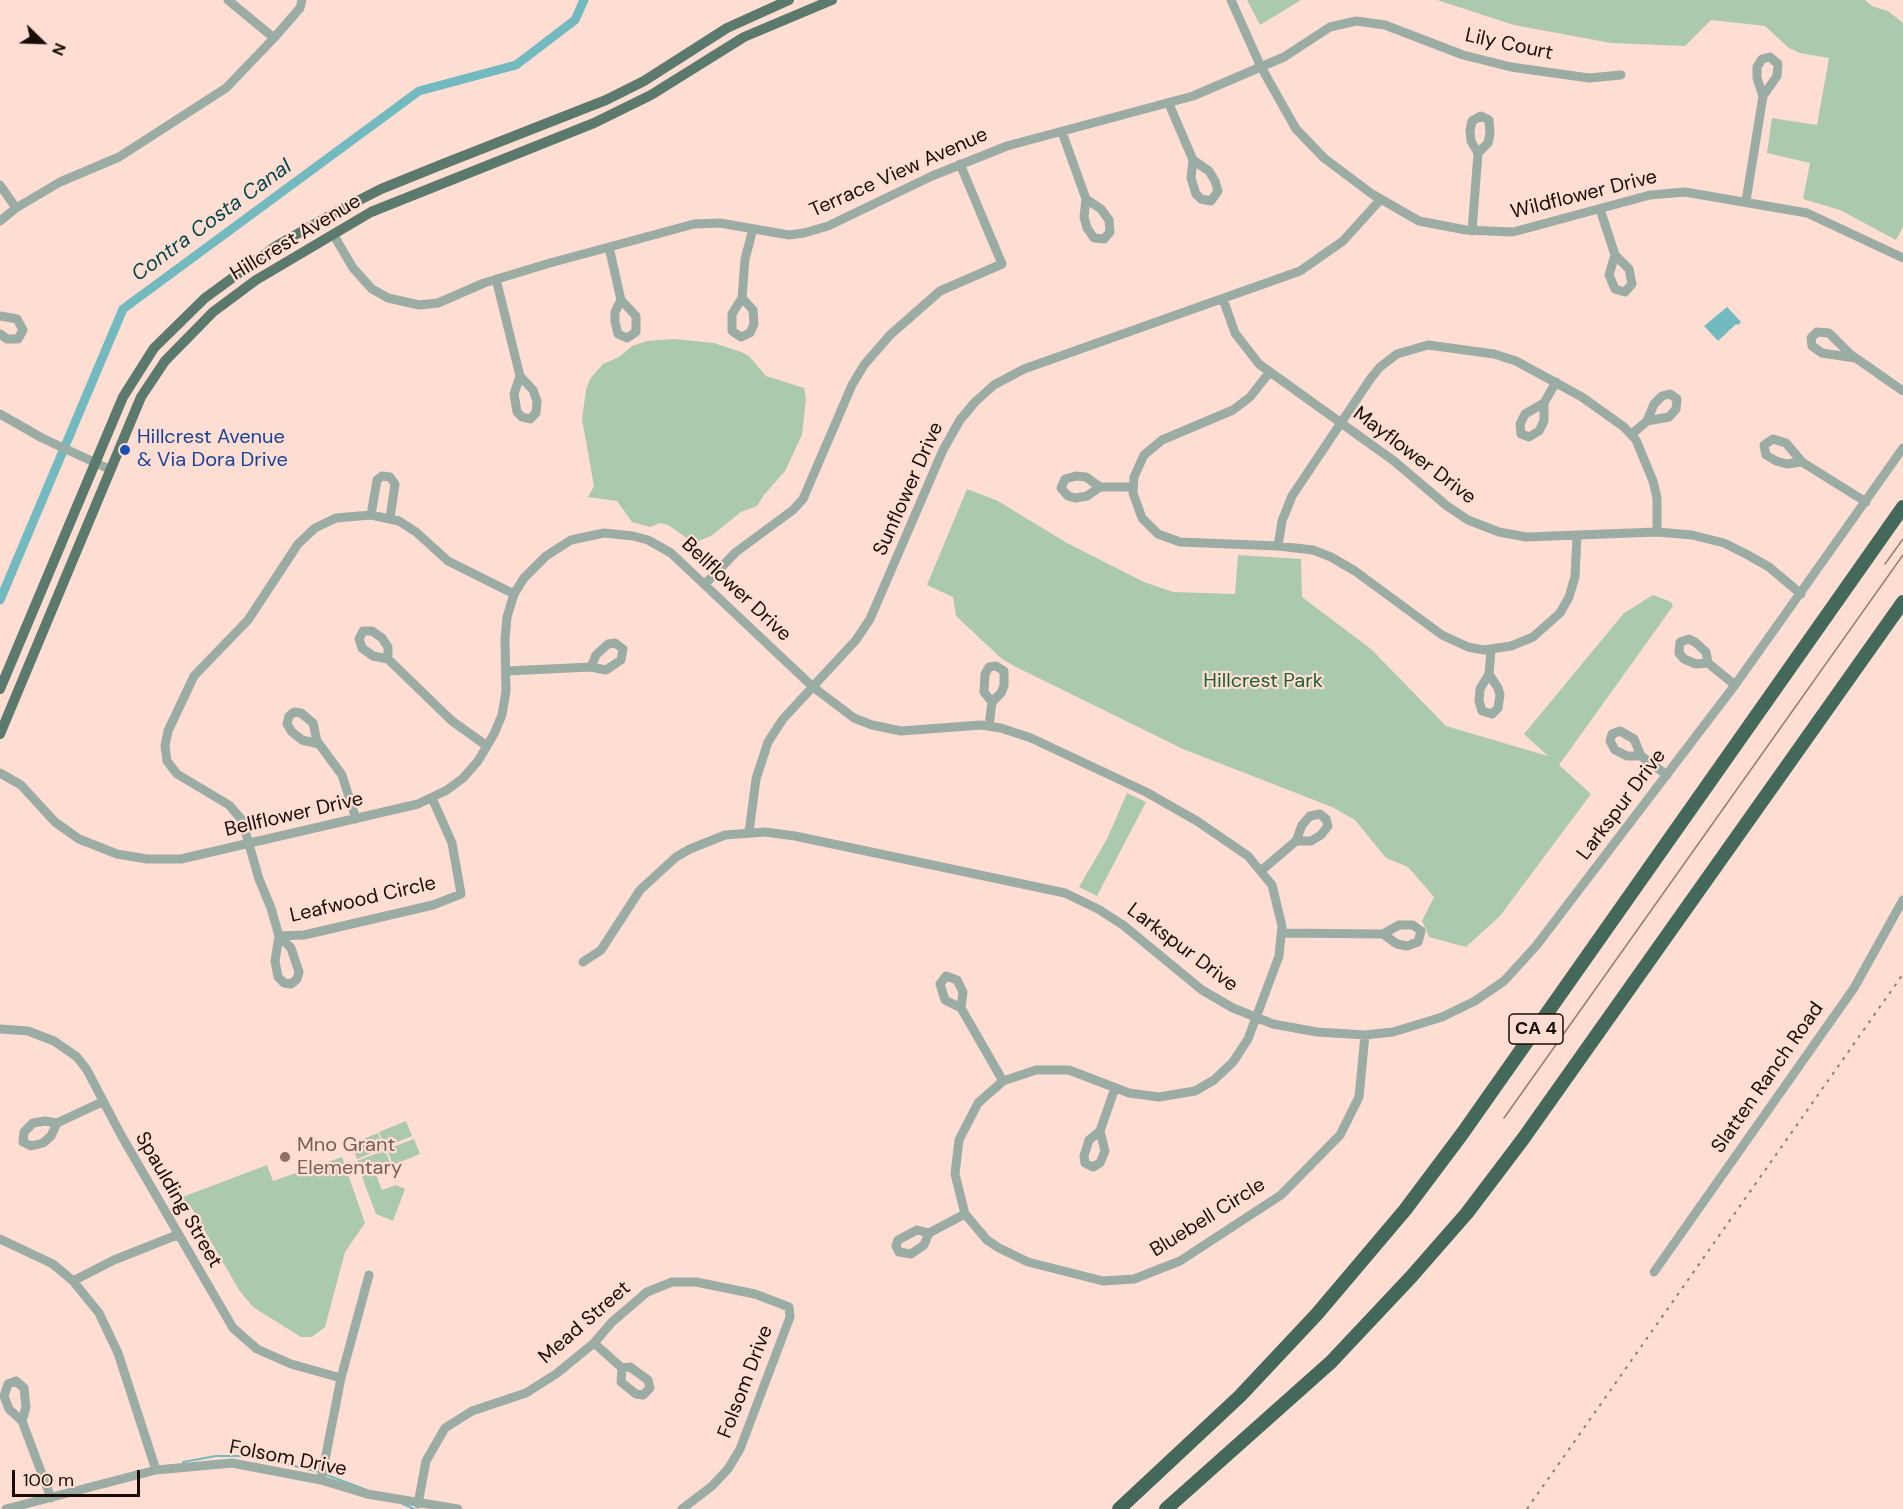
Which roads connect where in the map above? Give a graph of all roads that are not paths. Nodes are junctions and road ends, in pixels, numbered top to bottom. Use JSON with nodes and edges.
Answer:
{"nodes":[{"id":1,"x":228,"y":0,"type":"edge"},
{"id":2,"x":302,"y":0,"type":"edge"},
{"id":3,"x":789,"y":0,"type":"edge"},
{"id":4,"x":832,"y":0,"type":"edge"},
{"id":5,"x":1231,"y":0,"type":"edge"},
{"id":6,"x":274,"y":38,"type":"junction"},
{"id":7,"x":1261,"y":67,"type":"junction"},
{"id":8,"x":1621,"y":75,"type":"dead end"},
{"id":9,"x":1764,"y":96,"type":"dead end"},
{"id":10,"x":1169,"y":104,"type":"junction"},
{"id":11,"x":1062,"y":132,"type":"junction"},
{"id":12,"x":1478,"y":153,"type":"dead end"},
{"id":13,"x":1193,"y":160,"type":"dead end"},
{"id":14,"x":960,"y":164,"type":"junction"},
{"id":15,"x":0,"y":185,"type":"edge"},
{"id":16,"x":1086,"y":199,"type":"dead end"},
{"id":17,"x":1380,"y":200,"type":"junction"},
{"id":18,"x":1746,"y":201,"type":"junction"},
{"id":19,"x":15,"y":208,"type":"junction"},
{"id":20,"x":1600,"y":209,"type":"junction"},
{"id":21,"x":0,"y":221,"type":"edge"},
{"id":22,"x":753,"y":229,"type":"junction"},
{"id":23,"x":1472,"y":231,"type":"junction"},
{"id":24,"x":333,"y":234,"type":"junction"},
{"id":25,"x":609,"y":247,"type":"junction"},
{"id":26,"x":1615,"y":255,"type":"dead end"},
{"id":27,"x":1903,"y":258,"type":"edge"},
{"id":28,"x":496,"y":279,"type":"junction"},
{"id":29,"x":742,"y":298,"type":"dead end"},
{"id":30,"x":1223,"y":299,"type":"junction"},
{"id":31,"x":621,"y":300,"type":"dead end"},
{"id":32,"x":0,"y":316,"type":"edge"},
{"id":33,"x":0,"y":334,"type":"edge"},
{"id":34,"x":1855,"y":358,"type":"dead end"},
{"id":35,"x":1269,"y":373,"type":"junction"},
{"id":36,"x":520,"y":376,"type":"dead end"},
{"id":37,"x":1556,"y":382,"type":"junction"},
{"id":38,"x":1903,"y":391,"type":"edge"},
{"id":39,"x":1544,"y":403,"type":"dead end"},
{"id":40,"x":0,"y":414,"type":"edge"},
{"id":41,"x":1647,"y":421,"type":"dead end"},
{"id":42,"x":1341,"y":423,"type":"junction"},
{"id":43,"x":1632,"y":434,"type":"junction"},
{"id":44,"x":1903,"y":448,"type":"edge"},
{"id":45,"x":95,"y":462,"type":"junction"},
{"id":46,"x":1802,"y":462,"type":"dead end"},
{"id":47,"x":110,"y":469,"type":"junction"},
{"id":48,"x":1100,"y":487,"type":"dead end"},
{"id":49,"x":1132,"y":487,"type":"junction"},
{"id":50,"x":1866,"y":502,"type":"junction"},
{"id":51,"x":1903,"y":507,"type":"edge"},
{"id":52,"x":371,"y":514,"type":"junction"},
{"id":53,"x":390,"y":518,"type":"junction"},
{"id":54,"x":1658,"y":532,"type":"junction"},
{"id":55,"x":1577,"y":536,"type":"junction"},
{"id":56,"x":1278,"y":546,"type":"junction"},
{"id":57,"x":705,"y":584,"type":"junction"},
{"id":58,"x":514,"y":594,"type":"junction"},
{"id":59,"x":1801,"y":594,"type":"junction"},
{"id":60,"x":1903,"y":603,"type":"edge"},
{"id":61,"x":1491,"y":650,"type":"junction"},
{"id":62,"x":388,"y":659,"type":"dead end"},
{"id":63,"x":1708,"y":663,"type":"dead end"},
{"id":64,"x":591,"y":667,"type":"dead end"},
{"id":65,"x":507,"y":671,"type":"junction"},
{"id":66,"x":1489,"y":674,"type":"dead end"},
{"id":67,"x":1735,"y":684,"type":"junction"},
{"id":68,"x":813,"y":687,"type":"junction"},
{"id":69,"x":0,"y":689,"type":"edge"},
{"id":70,"x":992,"y":702,"type":"dead end"},
{"id":71,"x":989,"y":726,"type":"junction"},
{"id":72,"x":0,"y":734,"type":"edge"},
{"id":73,"x":319,"y":744,"type":"dead end"},
{"id":74,"x":487,"y":746,"type":"junction"},
{"id":75,"x":1641,"y":756,"type":"dead end"},
{"id":76,"x":0,"y":773,"type":"edge"},
{"id":77,"x":1667,"y":776,"type":"junction"},
{"id":78,"x":432,"y":798,"type":"junction"},
{"id":79,"x":356,"y":819,"type":"junction"},
{"id":80,"x":749,"y":832,"type":"junction"},
{"id":81,"x":1296,"y":841,"type":"dead end"},
{"id":82,"x":250,"y":842,"type":"junction"},
{"id":83,"x":1262,"y":870,"type":"junction"},
{"id":84,"x":1903,"y":900,"type":"edge"},
{"id":85,"x":1282,"y":933,"type":"junction"},
{"id":86,"x":1383,"y":934,"type":"dead end"},
{"id":87,"x":279,"y":936,"type":"junction"},
{"id":88,"x":583,"y":962,"type":"dead end"},
{"id":89,"x":961,"y":1008,"type":"dead end"},
{"id":90,"x":1256,"y":1018,"type":"junction"},
{"id":91,"x":0,"y":1029,"type":"edge"},
{"id":92,"x":1365,"y":1035,"type":"junction"},
{"id":93,"x":1003,"y":1081,"type":"junction"},
{"id":94,"x":1115,"y":1088,"type":"junction"},
{"id":95,"x":102,"y":1102,"type":"junction"},
{"id":96,"x":57,"y":1123,"type":"dead end"},
{"id":97,"x":1100,"y":1131,"type":"dead end"},
{"id":98,"x":965,"y":1214,"type":"junction"},
{"id":99,"x":929,"y":1233,"type":"dead end"},
{"id":100,"x":177,"y":1235,"type":"junction"},
{"id":101,"x":0,"y":1239,"type":"edge"},
{"id":102,"x":1654,"y":1272,"type":"dead end"},
{"id":103,"x":369,"y":1275,"type":"dead end"},
{"id":104,"x":73,"y":1281,"type":"junction"},
{"id":105,"x":790,"y":1317,"type":"joint"},
{"id":106,"x":594,"y":1343,"type":"junction"},
{"id":107,"x":622,"y":1368,"type":"dead end"},
{"id":108,"x":341,"y":1378,"type":"junction"},
{"id":109,"x":22,"y":1421,"type":"dead end"},
{"id":110,"x":156,"y":1470,"type":"junction"},
{"id":111,"x":321,"y":1480,"type":"junction"},
{"id":112,"x":51,"y":1498,"type":"junction"},
{"id":113,"x":418,"y":1504,"type":"junction"},
{"id":114,"x":6,"y":1509,"type":"edge"},
{"id":115,"x":458,"y":1509,"type":"edge"},
{"id":116,"x":682,"y":1509,"type":"edge"},
{"id":117,"x":1119,"y":1509,"type":"edge"},
{"id":118,"x":1166,"y":1509,"type":"edge"}],
"edges":[{"from":1,"to":6,"type":"street"},
{"from":2,"to":6,"type":"street"},
{"from":3,"to":45,"type":"main road","name":"Hillcrest Avenue"},
{"from":4,"to":24,"type":"main road","name":"Hillcrest Avenue"},
{"from":5,"to":7,"type":"street","name":"Wildflower Drive"},
{"from":6,"to":19,"type":"street"},
{"from":7,"to":8,"type":"street","name":"Lily Court"},
{"from":7,"to":10,"type":"street","name":"Terrace View Avenue"},
{"from":7,"to":17,"type":"street","name":"Wildflower Drive"},
{"from":9,"to":18,"type":"street"},
{"from":10,"to":11,"type":"street","name":"Terrace View Avenue"},
{"from":10,"to":13,"type":"street"},
{"from":11,"to":14,"type":"street","name":"Terrace View Avenue"},
{"from":11,"to":16,"type":"street"},
{"from":12,"to":23,"type":"street"},
{"from":14,"to":22,"type":"street","name":"Terrace View Avenue"},
{"from":14,"to":57,"type":"street"},
{"from":15,"to":19,"type":"street"},
{"from":17,"to":23,"type":"street","name":"Wildflower Drive"},
{"from":17,"to":30,"type":"street","name":"Sunflower Drive"},
{"from":18,"to":20,"type":"street","name":"Wildflower Drive"},
{"from":18,"to":27,"type":"street","name":"Wildflower Drive"},
{"from":19,"to":21,"type":"street"},
{"from":20,"to":23,"type":"street","name":"Wildflower Drive"},
{"from":20,"to":26,"type":"street"},
{"from":22,"to":25,"type":"street","name":"Terrace View Avenue"},
{"from":22,"to":29,"type":"street"},
{"from":24,"to":28,"type":"street","name":"Terrace View Avenue"},
{"from":24,"to":47,"type":"main road","name":"Hillcrest Avenue"},
{"from":25,"to":28,"type":"street","name":"Terrace View Avenue"},
{"from":25,"to":31,"type":"street"},
{"from":28,"to":36,"type":"street"},
{"from":30,"to":35,"type":"street","name":"Mayflower Drive"},
{"from":30,"to":68,"type":"street","name":"Sunflower Drive"},
{"from":32,"to":33,"type":"street"},
{"from":34,"to":38,"type":"street"},
{"from":35,"to":42,"type":"street","name":"Mayflower Drive"},
{"from":35,"to":49,"type":"street"},
{"from":37,"to":39,"type":"street"},
{"from":37,"to":42,"type":"street"},
{"from":37,"to":43,"type":"street"},
{"from":40,"to":45,"type":"street"},
{"from":41,"to":43,"type":"street"},
{"from":42,"to":55,"type":"street","name":"Mayflower Drive"},
{"from":42,"to":56,"type":"street"},
{"from":43,"to":54,"type":"street"},
{"from":44,"to":50,"type":"street","name":"Larkspur Drive"},
{"from":45,"to":47,"type":"street"},
{"from":45,"to":69,"type":"main road","name":"Hillcrest Avenue"},
{"from":46,"to":50,"type":"street"},
{"from":47,"to":72,"type":"main road","name":"Hillcrest Avenue"},
{"from":48,"to":49,"type":"street"},
{"from":49,"to":56,"type":"street"},
{"from":50,"to":59,"type":"street","name":"Larkspur Drive"},
{"from":51,"to":117,"type":"highway","number":"CA 4"},
{"from":52,"to":53,"type":"street"},
{"from":52,"to":53,"type":"street"},
{"from":52,"to":82,"type":"street"},
{"from":53,"to":58,"type":"street"},
{"from":54,"to":55,"type":"street","name":"Mayflower Drive"},
{"from":54,"to":59,"type":"street","name":"Mayflower Drive"},
{"from":55,"to":61,"type":"street"},
{"from":56,"to":61,"type":"street"},
{"from":57,"to":58,"type":"street","name":"Bellflower Drive"},
{"from":57,"to":68,"type":"street","name":"Bellflower Drive"},
{"from":58,"to":65,"type":"street","name":"Bellflower Drive"},
{"from":59,"to":67,"type":"street","name":"Larkspur Drive"},
{"from":60,"to":118,"type":"highway","number":"CA 4"},
{"from":61,"to":66,"type":"street"},
{"from":62,"to":74,"type":"street"},
{"from":63,"to":67,"type":"street"},
{"from":64,"to":65,"type":"street"},
{"from":65,"to":74,"type":"street","name":"Bellflower Drive"},
{"from":67,"to":77,"type":"street","name":"Larkspur Drive"},
{"from":68,"to":71,"type":"street","name":"Bellflower Drive"},
{"from":68,"to":80,"type":"street","name":"Sunflower Drive"},
{"from":70,"to":71,"type":"street"},
{"from":71,"to":83,"type":"street","name":"Bellflower Drive"},
{"from":73,"to":79,"type":"street"},
{"from":74,"to":78,"type":"street","name":"Bellflower Drive"},
{"from":75,"to":77,"type":"street"},
{"from":76,"to":82,"type":"street","name":"Bellflower Drive"},
{"from":77,"to":92,"type":"street","name":"Larkspur Drive"},
{"from":78,"to":79,"type":"street","name":"Bellflower Drive"},
{"from":78,"to":87,"type":"street","name":"Leafwood Circle"},
{"from":79,"to":82,"type":"street","name":"Bellflower Drive"},
{"from":80,"to":88,"type":"street","name":"Larkspur Drive"},
{"from":80,"to":90,"type":"street","name":"Larkspur Drive"},
{"from":81,"to":83,"type":"street"},
{"from":82,"to":87,"type":"street"},
{"from":83,"to":85,"type":"street","name":"Bellflower Drive"},
{"from":84,"to":102,"type":"street","name":"Slatten Ranch Road"},
{"from":85,"to":86,"type":"street"},
{"from":85,"to":90,"type":"street","name":"Bellflower Drive"},
{"from":87,"to":87,"type":"street"},
{"from":89,"to":93,"type":"street"},
{"from":90,"to":92,"type":"street","name":"Larkspur Drive"},
{"from":90,"to":94,"type":"street","name":"Bluebell Circle"},
{"from":91,"to":95,"type":"street","name":"Spaulding Street"},
{"from":92,"to":98,"type":"street","name":"Bluebell Circle"},
{"from":93,"to":94,"type":"street","name":"Bluebell Circle"},
{"from":93,"to":98,"type":"street","name":"Bluebell Circle"},
{"from":94,"to":97,"type":"street"},
{"from":95,"to":96,"type":"street"},
{"from":95,"to":100,"type":"street","name":"Spaulding Street"},
{"from":98,"to":99,"type":"street"},
{"from":100,"to":104,"type":"street"},
{"from":100,"to":108,"type":"street","name":"Spaulding Street"},
{"from":101,"to":104,"type":"street"},
{"from":103,"to":108,"type":"street"},
{"from":104,"to":110,"type":"street"},
{"from":105,"to":106,"type":"street","name":"Mead Street"},
{"from":105,"to":116,"type":"street","name":"Folsom Drive"},
{"from":106,"to":107,"type":"street"},
{"from":106,"to":113,"type":"street","name":"Mead Street"},
{"from":108,"to":111,"type":"street"},
{"from":109,"to":112,"type":"street"},
{"from":110,"to":111,"type":"street","name":"Folsom Drive"},
{"from":110,"to":112,"type":"street","name":"Folsom Drive"},
{"from":111,"to":113,"type":"street","name":"Folsom Drive"},
{"from":112,"to":114,"type":"street","name":"Folsom Drive"},
{"from":113,"to":115,"type":"street","name":"Folsom Drive"}]}
